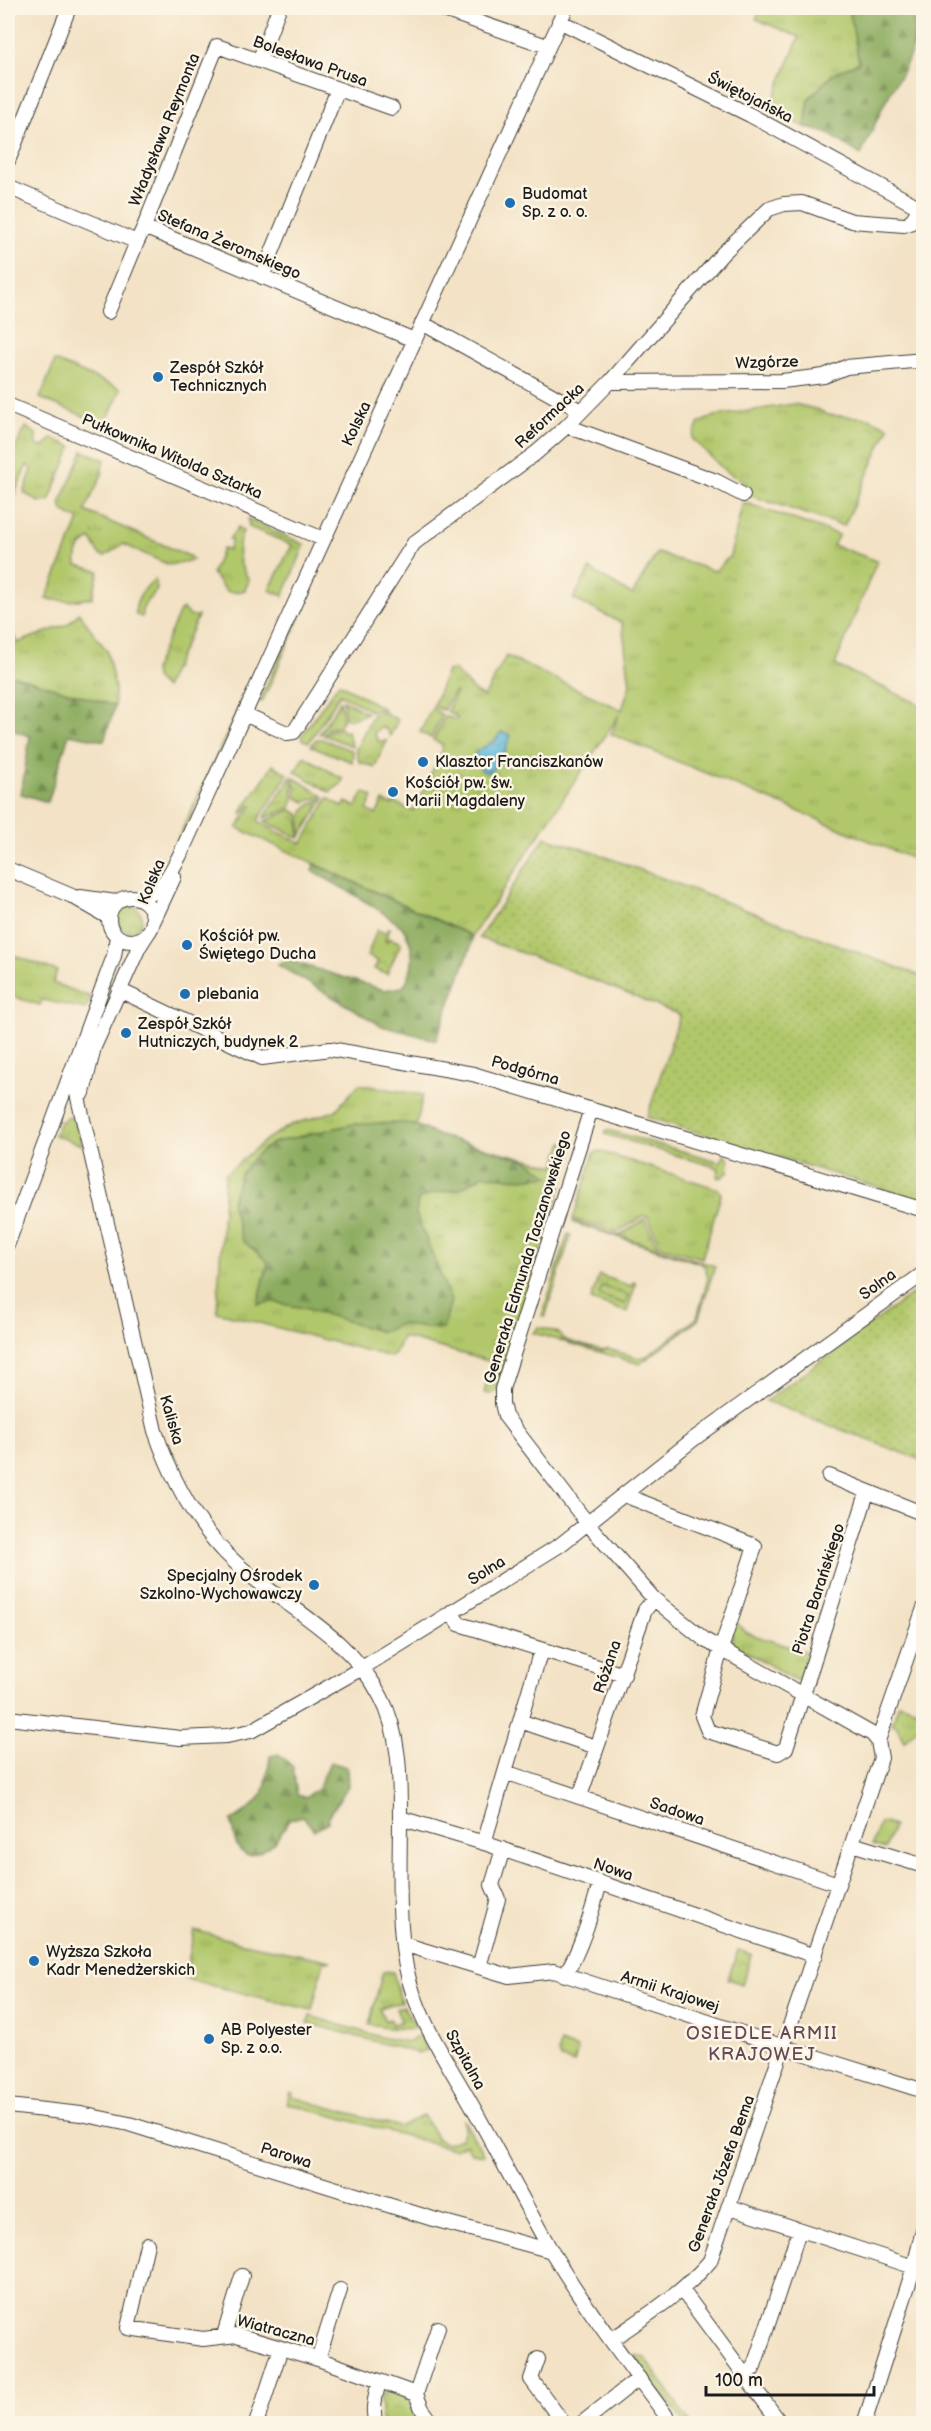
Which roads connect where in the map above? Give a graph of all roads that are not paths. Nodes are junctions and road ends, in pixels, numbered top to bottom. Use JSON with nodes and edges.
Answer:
{"nodes":[{"id":1,"x":69,"y":8,"type":"edge"},
{"id":2,"x":279,"y":8,"type":"edge"},
{"id":3,"x":438,"y":8,"type":"edge"},
{"id":4,"x":566,"y":8,"type":"edge"},
{"id":5,"x":559,"y":21,"type":"junction"},
{"id":6,"x":217,"y":46,"type":"joint"},
{"id":7,"x":547,"y":46,"type":"junction"},
{"id":8,"x":259,"y":61,"type":"junction"},
{"id":9,"x":339,"y":89,"type":"junction"},
{"id":10,"x":392,"y":108,"type":"dead end"},
{"id":11,"x":8,"y":161,"type":"edge"},
{"id":12,"x":8,"y":187,"type":"edge"},
{"id":13,"x":922,"y":209,"type":"edge"},
{"id":14,"x":144,"y":227,"type":"junction"},
{"id":15,"x":137,"y":242,"type":"junction"},
{"id":16,"x":262,"y":277,"type":"junction"},
{"id":17,"x":108,"y":312,"type":"dead end"},
{"id":18,"x":422,"y":323,"type":"junction"},
{"id":19,"x":414,"y":340,"type":"junction"},
{"id":20,"x":924,"y":360,"type":"edge"},
{"id":21,"x":610,"y":382,"type":"junction"},
{"id":22,"x":8,"y":405,"type":"edge"},
{"id":23,"x":581,"y":411,"type":"junction"},
{"id":24,"x":567,"y":426,"type":"junction"},
{"id":25,"x":743,"y":495,"type":"dead end"},
{"id":26,"x":323,"y":538,"type":"junction"},
{"id":27,"x":244,"y":714,"type":"junction"},
{"id":28,"x":180,"y":855,"type":"junction"},
{"id":29,"x":8,"y":869,"type":"edge"},
{"id":30,"x":72,"y":896,"type":"junction"},
{"id":31,"x":139,"y":898,"type":"junction"},
{"id":32,"x":116,"y":902,"type":"junction"},
{"id":33,"x":108,"y":917,"type":"junction"},
{"id":34,"x":151,"y":927,"type":"junction"},
{"id":35,"x":117,"y":936,"type":"junction"},
{"id":36,"x":119,"y":990,"type":"junction"},
{"id":37,"x":83,"y":1043,"type":"junction"},
{"id":38,"x":81,"y":1107,"type":"junction"},
{"id":39,"x":591,"y":1108,"type":"junction"},
{"id":40,"x":56,"y":1116,"type":"junction"},
{"id":41,"x":924,"y":1210,"type":"edge"},
{"id":42,"x":8,"y":1243,"type":"edge"},
{"id":43,"x":924,"y":1273,"type":"edge"},
{"id":44,"x":829,"y":1476,"type":"dead end"},
{"id":45,"x":867,"y":1492,"type":"junction"},
{"id":46,"x":624,"y":1495,"type":"junction"},
{"id":47,"x":924,"y":1514,"type":"edge"},
{"id":48,"x":588,"y":1524,"type":"junction"},
{"id":49,"x":654,"y":1599,"type":"junction"},
{"id":50,"x":451,"y":1612,"type":"junction"},
{"id":51,"x":923,"y":1612,"type":"edge"},
{"id":52,"x":721,"y":1649,"type":"junction"},
{"id":53,"x":541,"y":1650,"type":"junction"},
{"id":54,"x":362,"y":1668,"type":"junction"},
{"id":55,"x":624,"y":1675,"type":"junction"},
{"id":56,"x":803,"y":1694,"type":"junction"},
{"id":57,"x":8,"y":1718,"type":"edge"},
{"id":58,"x":520,"y":1721,"type":"junction"},
{"id":59,"x":878,"y":1741,"type":"junction"},
{"id":60,"x":596,"y":1747,"type":"junction"},
{"id":61,"x":505,"y":1772,"type":"junction"},
{"id":62,"x":580,"y":1796,"type":"junction"},
{"id":63,"x":400,"y":1818,"type":"junction"},
{"id":64,"x":484,"y":1843,"type":"junction"},
{"id":65,"x":852,"y":1844,"type":"junction"},
{"id":66,"x":503,"y":1849,"type":"junction"},
{"id":67,"x":924,"y":1866,"type":"edge"},
{"id":68,"x":600,"y":1883,"type":"junction"},
{"id":69,"x":838,"y":1884,"type":"junction"},
{"id":70,"x":403,"y":1944,"type":"junction"},
{"id":71,"x":814,"y":1956,"type":"junction"},
{"id":72,"x":479,"y":1967,"type":"junction"},
{"id":73,"x":565,"y":1975,"type":"junction"},
{"id":74,"x":784,"y":2047,"type":"junction"},
{"id":75,"x":924,"y":2091,"type":"edge"},
{"id":76,"x":8,"y":2106,"type":"edge"},
{"id":77,"x":730,"y":2207,"type":"junction"},
{"id":78,"x":924,"y":2226,"type":"edge"},
{"id":79,"x":799,"y":2231,"type":"junction"},
{"id":80,"x":147,"y":2244,"type":"dead end"},
{"id":81,"x":552,"y":2251,"type":"junction"},
{"id":82,"x":914,"y":2267,"type":"junction"},
{"id":83,"x":242,"y":2276,"type":"dead end"},
{"id":84,"x":340,"y":2290,"type":"dead end"},
{"id":85,"x":682,"y":2290,"type":"junction"},
{"id":86,"x":438,"y":2328,"type":"dead end"},
{"id":87,"x":225,"y":2335,"type":"junction"},
{"id":88,"x":611,"y":2340,"type":"junction"},
{"id":89,"x":281,"y":2348,"type":"junction"},
{"id":90,"x":318,"y":2359,"type":"junction"},
{"id":91,"x":538,"y":2359,"type":"dead end"},
{"id":92,"x":746,"y":2376,"type":"junction"},
{"id":93,"x":639,"y":2378,"type":"junction"},
{"id":94,"x":379,"y":2382,"type":"junction"},
{"id":95,"x":416,"y":2394,"type":"junction"},
{"id":96,"x":256,"y":2424,"type":"edge"},
{"id":97,"x":376,"y":2424,"type":"edge"},
{"id":98,"x":433,"y":2424,"type":"edge"},
{"id":99,"x":564,"y":2424,"type":"edge"},
{"id":100,"x":581,"y":2424,"type":"edge"},
{"id":101,"x":672,"y":2424,"type":"edge"},
{"id":102,"x":781,"y":2424,"type":"edge"},
{"id":103,"x":864,"y":2424,"type":"edge"}],
"edges":[{"from":1,"to":11,"type":"street"},
{"from":2,"to":8,"type":"street"},
{"from":3,"to":7,"type":"street"},
{"from":4,"to":5,"type":"street","name":"Kolska"},
{"from":5,"to":7,"type":"street","name":"Kolska"},
{"from":5,"to":13,"type":"street","name":"Świętojańska"},
{"from":6,"to":8,"type":"street","name":"Bolesława Prusa"},
{"from":6,"to":14,"type":"street","name":"Władysława Reymonta"},
{"from":7,"to":18,"type":"street","name":"Kolska"},
{"from":8,"to":9,"type":"street","name":"Bolesława Prusa"},
{"from":9,"to":10,"type":"street","name":"Bolesława Prusa"},
{"from":9,"to":16,"type":"street"},
{"from":12,"to":15,"type":"street"},
{"from":13,"to":21,"type":"street","name":"Reformacka"},
{"from":14,"to":15,"type":"street","name":"Stefana Żeromskiego"},
{"from":14,"to":16,"type":"street","name":"Stefana Żeromskiego"},
{"from":15,"to":17,"type":"street"},
{"from":16,"to":19,"type":"street","name":"Stefana Żeromskiego"},
{"from":18,"to":19,"type":"street","name":"Kolska"},
{"from":18,"to":23,"type":"street"},
{"from":19,"to":26,"type":"street","name":"Kolska"},
{"from":20,"to":21,"type":"street","name":"Wzgórze"},
{"from":21,"to":23,"type":"street","name":"Reformacka"},
{"from":22,"to":26,"type":"street","name":"Pułkownika Witolda Sztarka"},
{"from":23,"to":24,"type":"street","name":"Reformacka"},
{"from":24,"to":25,"type":"street"},
{"from":24,"to":27,"type":"street","name":"Reformacka"},
{"from":26,"to":27,"type":"street","name":"Kolska"},
{"from":27,"to":28,"type":"street","name":"Kolska"},
{"from":28,"to":31,"type":"street","name":"Kolska"},
{"from":28,"to":34,"type":"street","name":"Kolska"},
{"from":29,"to":30,"type":"street"},
{"from":30,"to":32,"type":"street"},
{"from":30,"to":33,"type":"street"},
{"from":31,"to":32,"type":"street"},
{"from":31,"to":34,"type":"street"},
{"from":32,"to":33,"type":"street"},
{"from":33,"to":35,"type":"street"},
{"from":34,"to":35,"type":"street"},
{"from":34,"to":36,"type":"street","name":"Kolska"},
{"from":35,"to":37,"type":"street"},
{"from":36,"to":38,"type":"street","name":"Kolska"},
{"from":36,"to":39,"type":"street","name":"Podgórna"},
{"from":37,"to":38,"type":"street","name":"Kaliska"},
{"from":37,"to":40,"type":"street"},
{"from":38,"to":40,"type":"street"},
{"from":38,"to":54,"type":"street","name":"Kaliska"},
{"from":39,"to":41,"type":"street","name":"Podgórna"},
{"from":39,"to":48,"type":"street","name":"Generała Edmunda Taczanowskiego"},
{"from":40,"to":42,"type":"street"},
{"from":43,"to":46,"type":"street","name":"Solna"},
{"from":44,"to":45,"type":"street"},
{"from":45,"to":47,"type":"street"},
{"from":45,"to":56,"type":"street","name":"Piotra Barańskiego"},
{"from":46,"to":48,"type":"street","name":"Solna"},
{"from":46,"to":52,"type":"street"},
{"from":48,"to":49,"type":"street","name":"Generała Edmunda Taczanowskiego"},
{"from":48,"to":50,"type":"street","name":"Solna"},
{"from":49,"to":52,"type":"street","name":"Generała Edmunda Taczanowskiego"},
{"from":49,"to":55,"type":"street","name":"Różana"},
{"from":50,"to":53,"type":"street"},
{"from":50,"to":54,"type":"street","name":"Solna"},
{"from":51,"to":59,"type":"street"},
{"from":52,"to":56,"type":"street","name":"Generała Edmunda Taczanowskiego"},
{"from":52,"to":56,"type":"street","name":"Piotra Barańskiego"},
{"from":53,"to":55,"type":"street"},
{"from":53,"to":58,"type":"street"},
{"from":54,"to":57,"type":"street","name":"Solna"},
{"from":54,"to":63,"type":"street","name":"Szpitalna"},
{"from":55,"to":60,"type":"street","name":"Różana"},
{"from":56,"to":59,"type":"street","name":"Generała Edmunda Taczanowskiego"},
{"from":58,"to":60,"type":"street"},
{"from":58,"to":61,"type":"street"},
{"from":59,"to":65,"type":"street"},
{"from":60,"to":62,"type":"street","name":"Różana"},
{"from":61,"to":62,"type":"street","name":"Sadowa"},
{"from":61,"to":64,"type":"street"},
{"from":62,"to":69,"type":"street","name":"Sadowa"},
{"from":63,"to":64,"type":"street","name":"Nowa"},
{"from":63,"to":70,"type":"street","name":"Szpitalna"},
{"from":64,"to":66,"type":"street","name":"Nowa"},
{"from":65,"to":67,"type":"street"},
{"from":65,"to":69,"type":"street"},
{"from":66,"to":68,"type":"street","name":"Nowa"},
{"from":66,"to":72,"type":"street"},
{"from":68,"to":71,"type":"street","name":"Nowa"},
{"from":68,"to":73,"type":"street"},
{"from":69,"to":71,"type":"street"},
{"from":70,"to":72,"type":"street","name":"Armii Krajowej"},
{"from":70,"to":81,"type":"street","name":"Szpitalna"},
{"from":71,"to":74,"type":"street"},
{"from":72,"to":73,"type":"street","name":"Armii Krajowej"},
{"from":73,"to":74,"type":"street","name":"Armii Krajowej"},
{"from":74,"to":75,"type":"street","name":"Armii Krajowej"},
{"from":74,"to":77,"type":"street","name":"Generała Józefa Bema"},
{"from":76,"to":81,"type":"street","name":"Parowa"},
{"from":77,"to":79,"type":"street"},
{"from":77,"to":85,"type":"street","name":"Generała Józefa Bema"},
{"from":78,"to":82,"type":"street"},
{"from":79,"to":82,"type":"street"},
{"from":79,"to":92,"type":"street"},
{"from":80,"to":87,"type":"street","name":"Wiatraczna"},
{"from":81,"to":88,"type":"street","name":"Szpitalna"},
{"from":82,"to":103,"type":"street"},
{"from":83,"to":87,"type":"street","name":"Wiatraczna"},
{"from":84,"to":90,"type":"street","name":"Wiatraczna"},
{"from":85,"to":88,"type":"street","name":"Generała Józefa Bema"},
{"from":85,"to":92,"type":"street"},
{"from":86,"to":95,"type":"street"},
{"from":87,"to":89,"type":"street","name":"Wiatraczna"},
{"from":88,"to":93,"type":"street","name":"Szpitalna"},
{"from":89,"to":90,"type":"street","name":"Wiatraczna"},
{"from":89,"to":96,"type":"street"},
{"from":90,"to":94,"type":"street","name":"Wiatraczna"},
{"from":91,"to":99,"type":"street"},
{"from":92,"to":102,"type":"street"},
{"from":93,"to":100,"type":"street"},
{"from":93,"to":101,"type":"street","name":"Szpitalna"},
{"from":94,"to":95,"type":"street","name":"Wiatraczna"},
{"from":94,"to":97,"type":"street"},
{"from":95,"to":98,"type":"street"}]}
